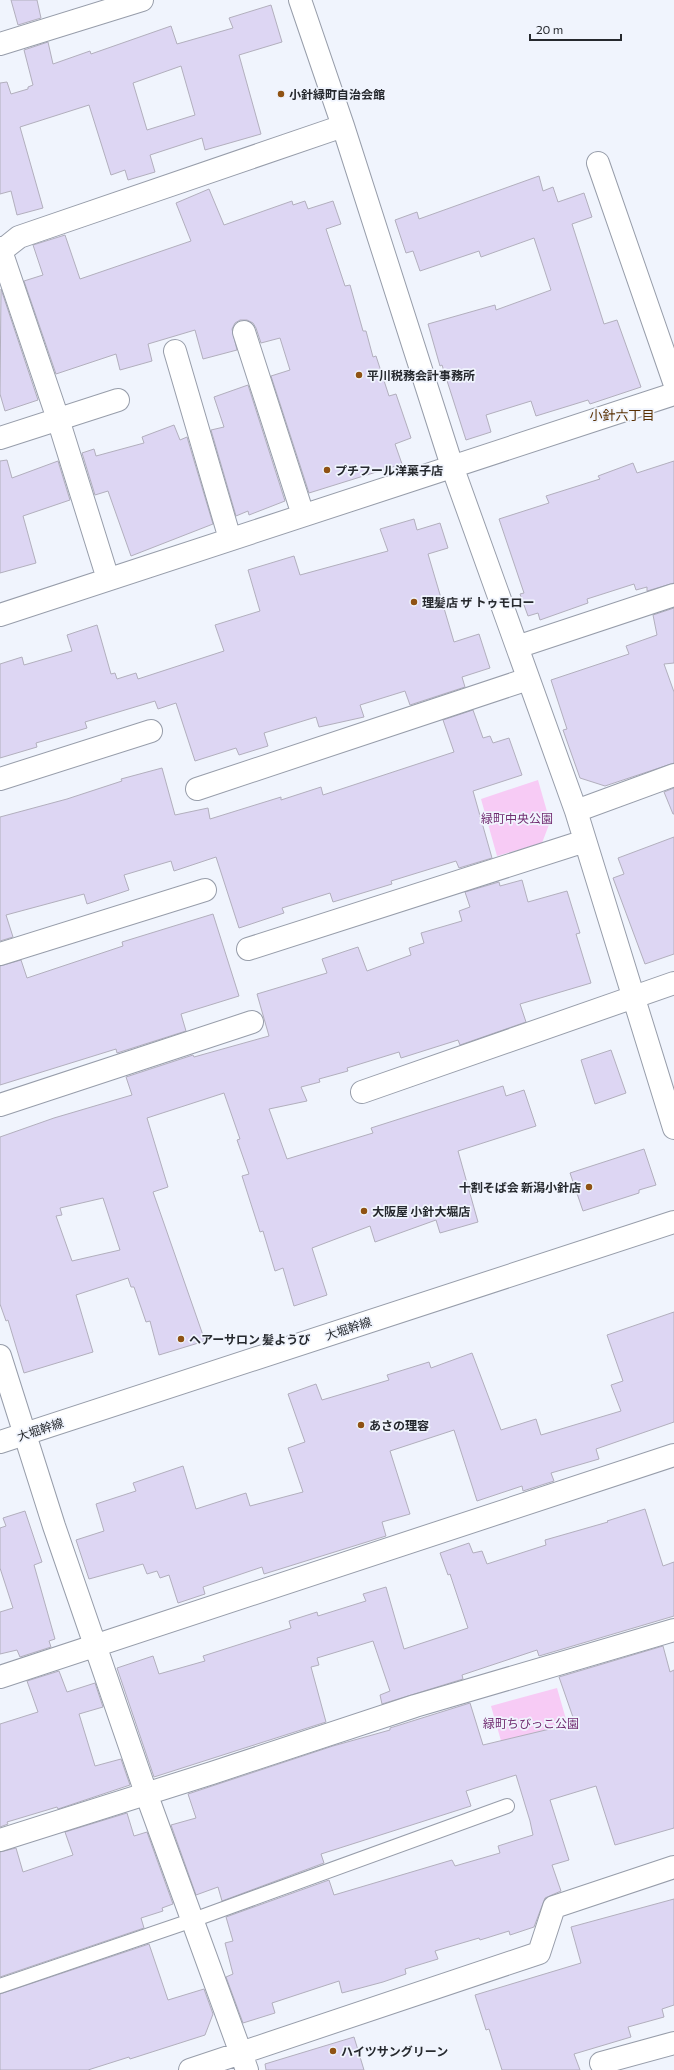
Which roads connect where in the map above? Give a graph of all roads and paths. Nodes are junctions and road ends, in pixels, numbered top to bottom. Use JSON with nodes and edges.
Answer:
{"nodes":[{"id":1,"x":142,"y":0,"type":"edge"},
{"id":2,"x":300,"y":0,"type":"edge"},
{"id":3,"x":0,"y":44,"type":"edge"},
{"id":4,"x":343,"y":126,"type":"junction"},
{"id":5,"x":598,"y":163,"type":"dead end"},
{"id":6,"x":0,"y":250,"type":"edge"},
{"id":7,"x":244,"y":332,"type":"dead end"},
{"id":8,"x":175,"y":351,"type":"dead end"},
{"id":9,"x":674,"y":382,"type":"edge"},
{"id":10,"x":674,"y":394,"type":"edge"},
{"id":11,"x":118,"y":400,"type":"dead end"},
{"id":12,"x":58,"y":419,"type":"junction"},
{"id":13,"x":0,"y":438,"type":"edge"},
{"id":14,"x":452,"y":466,"type":"junction"},
{"id":15,"x":303,"y":515,"type":"junction"},
{"id":16,"x":230,"y":539,"type":"junction"},
{"id":17,"x":108,"y":579,"type":"junction"},
{"id":18,"x":674,"y":595,"type":"edge"},
{"id":19,"x":0,"y":615,"type":"edge"},
{"id":20,"x":517,"y":647,"type":"junction"},
{"id":21,"x":528,"y":679,"type":"junction"},
{"id":22,"x":151,"y":731,"type":"dead end"},
{"id":23,"x":674,"y":775,"type":"edge"},
{"id":24,"x":0,"y":780,"type":"edge"},
{"id":25,"x":197,"y":789,"type":"dead end"},
{"id":26,"x":576,"y":811,"type":"junction"},
{"id":27,"x":585,"y":841,"type":"junction"},
{"id":28,"x":205,"y":890,"type":"dead end"},
{"id":29,"x":248,"y":949,"type":"dead end"},
{"id":30,"x":0,"y":954,"type":"edge"},
{"id":31,"x":674,"y":983,"type":"edge"},
{"id":32,"x":634,"y":997,"type":"junction"},
{"id":33,"x":252,"y":1022,"type":"dead end"},
{"id":34,"x":362,"y":1092,"type":"dead end"},
{"id":35,"x":0,"y":1105,"type":"edge"},
{"id":36,"x":674,"y":1128,"type":"edge"},
{"id":37,"x":674,"y":1222,"type":"edge"},
{"id":38,"x":0,"y":1356,"type":"edge"},
{"id":39,"x":25,"y":1434,"type":"junction"},
{"id":40,"x":0,"y":1442,"type":"edge"},
{"id":41,"x":674,"y":1455,"type":"edge"},
{"id":42,"x":674,"y":1630,"type":"edge"},
{"id":43,"x":96,"y":1645,"type":"junction"},
{"id":44,"x":0,"y":1677,"type":"edge"},
{"id":45,"x":146,"y":1793,"type":"junction"},
{"id":46,"x":507,"y":1806,"type":"dead end"},
{"id":47,"x":0,"y":1840,"type":"edge"},
{"id":48,"x":674,"y":1867,"type":"edge"},
{"id":49,"x":193,"y":1920,"type":"junction"},
{"id":50,"x":0,"y":1986,"type":"edge"},
{"id":51,"x":674,"y":2043,"type":"edge"},
{"id":52,"x":244,"y":2062,"type":"edge"},
{"id":53,"x":601,"y":2063,"type":"dead end"},
{"id":54,"x":190,"y":2070,"type":"edge"}],
"edges":[{"from":1,"to":3,"type":"street"},
{"from":2,"to":4,"type":"street"},
{"from":4,"to":6,"type":"street"},
{"from":4,"to":14,"type":"street"},
{"from":5,"to":9,"type":"street"},
{"from":6,"to":12,"type":"street"},
{"from":7,"to":15,"type":"street"},
{"from":8,"to":16,"type":"street"},
{"from":10,"to":14,"type":"street"},
{"from":11,"to":12,"type":"street"},
{"from":12,"to":13,"type":"street"},
{"from":12,"to":17,"type":"street"},
{"from":14,"to":15,"type":"street"},
{"from":14,"to":20,"type":"street"},
{"from":15,"to":16,"type":"street"},
{"from":16,"to":17,"type":"street"},
{"from":17,"to":19,"type":"street"},
{"from":18,"to":20,"type":"street"},
{"from":20,"to":21,"type":"street"},
{"from":21,"to":25,"type":"street"},
{"from":21,"to":26,"type":"street"},
{"from":22,"to":24,"type":"street"},
{"from":23,"to":26,"type":"street"},
{"from":26,"to":27,"type":"street"},
{"from":27,"to":29,"type":"street"},
{"from":27,"to":32,"type":"street"},
{"from":28,"to":30,"type":"street"},
{"from":31,"to":32,"type":"street"},
{"from":32,"to":34,"type":"street"},
{"from":32,"to":36,"type":"street"},
{"from":33,"to":35,"type":"street"},
{"from":37,"to":39,"type":"street","name":"大堀幹線"},
{"from":38,"to":39,"type":"street"},
{"from":39,"to":40,"type":"street","name":"大堀幹線"},
{"from":39,"to":43,"type":"street"},
{"from":41,"to":43,"type":"street"},
{"from":42,"to":45,"type":"street"},
{"from":43,"to":44,"type":"street"},
{"from":43,"to":45,"type":"street"},
{"from":45,"to":47,"type":"street"},
{"from":45,"to":49,"type":"street"},
{"from":46,"to":49,"type":"lane"},
{"from":48,"to":52,"type":"street"},
{"from":49,"to":50,"type":"lane"},
{"from":49,"to":52,"type":"street"},
{"from":51,"to":53,"type":"street"},
{"from":52,"to":54,"type":"street"}]}
